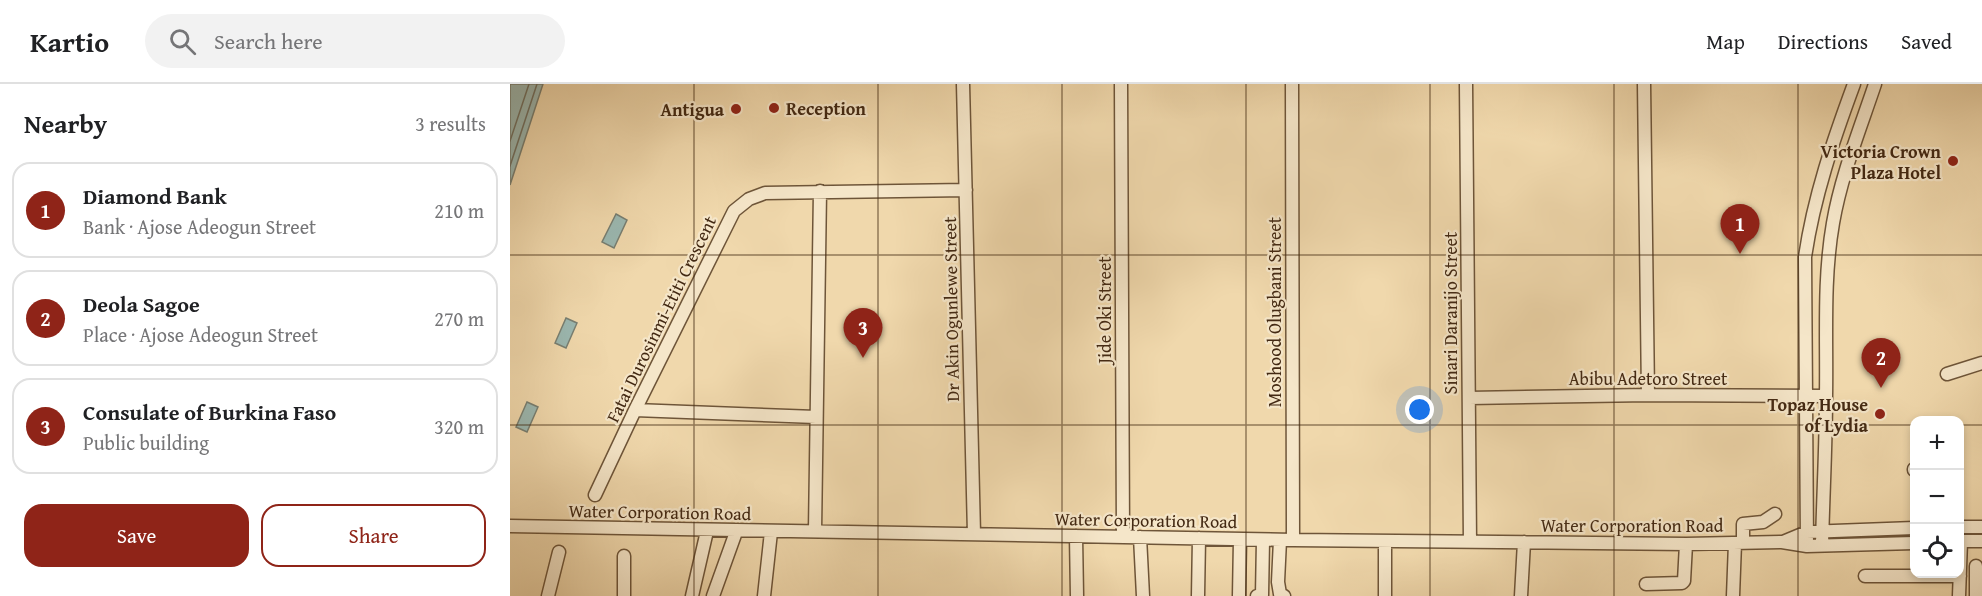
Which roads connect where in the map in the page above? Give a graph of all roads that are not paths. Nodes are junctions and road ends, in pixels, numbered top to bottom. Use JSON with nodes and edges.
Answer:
{"nodes":[{"id":1,"x":963,"y":84,"type":"edge"},
{"id":2,"x":1121,"y":84,"type":"edge"},
{"id":3,"x":1292,"y":84,"type":"edge"},
{"id":4,"x":1467,"y":84,"type":"edge"},
{"id":5,"x":1644,"y":84,"type":"edge"},
{"id":6,"x":1854,"y":84,"type":"edge"},
{"id":7,"x":1875,"y":84,"type":"edge"},
{"id":8,"x":820,"y":190,"type":"junction"},
{"id":9,"x":966,"y":190,"type":"junction"},
{"id":10,"x":1982,"y":363,"type":"edge"},
{"id":11,"x":1947,"y":374,"type":"dead end"},
{"id":12,"x":1648,"y":395,"type":"junction"},
{"id":13,"x":1806,"y":396,"type":"junction"},
{"id":14,"x":1827,"y":396,"type":"junction"},
{"id":15,"x":1469,"y":398,"type":"junction"},
{"id":16,"x":635,"y":410,"type":"junction"},
{"id":17,"x":816,"y":417,"type":"junction"},
{"id":18,"x":596,"y":495,"type":"dead end"},
{"id":19,"x":1775,"y":514,"type":"dead end"},
{"id":20,"x":1964,"y":525,"type":"edge"},
{"id":21,"x":510,"y":526,"type":"edge"},
{"id":22,"x":1982,"y":527,"type":"edge"},
{"id":23,"x":1910,"y":528,"type":"edge"},
{"id":24,"x":707,"y":531,"type":"junction"},
{"id":25,"x":815,"y":531,"type":"junction"},
{"id":26,"x":1807,"y":531,"type":"junction"},
{"id":27,"x":1823,"y":531,"type":"junction"},
{"id":28,"x":736,"y":532,"type":"junction"},
{"id":29,"x":771,"y":532,"type":"junction"},
{"id":30,"x":974,"y":534,"type":"junction"},
{"id":31,"x":1076,"y":536,"type":"junction"},
{"id":32,"x":1123,"y":536,"type":"junction"},
{"id":33,"x":1140,"y":537,"type":"junction"},
{"id":34,"x":1199,"y":538,"type":"junction"},
{"id":35,"x":1240,"y":540,"type":"junction"},
{"id":36,"x":1263,"y":540,"type":"junction"},
{"id":37,"x":1280,"y":540,"type":"junction"},
{"id":38,"x":1293,"y":540,"type":"junction"},
{"id":39,"x":1385,"y":541,"type":"junction"},
{"id":40,"x":1964,"y":541,"type":"edge"},
{"id":41,"x":1982,"y":541,"type":"edge"},
{"id":42,"x":1470,"y":542,"type":"junction"},
{"id":43,"x":1524,"y":542,"type":"junction"},
{"id":44,"x":1782,"y":542,"type":"junction"},
{"id":45,"x":1739,"y":543,"type":"junction"},
{"id":46,"x":1910,"y":543,"type":"edge"},
{"id":47,"x":1686,"y":544,"type":"junction"},
{"id":48,"x":1808,"y":546,"type":"junction"},
{"id":49,"x":1822,"y":546,"type":"junction"},
{"id":50,"x":559,"y":552,"type":"dead end"},
{"id":51,"x":624,"y":556,"type":"dead end"},
{"id":52,"x":1976,"y":566,"type":"dead end"},
{"id":53,"x":1865,"y":576,"type":"dead end"},
{"id":54,"x":1910,"y":576,"type":"edge"},
{"id":55,"x":1960,"y":578,"type":"edge"},
{"id":56,"x":1646,"y":584,"type":"dead end"},
{"id":57,"x":1260,"y":595,"type":"edge"},
{"id":58,"x":1282,"y":595,"type":"edge"},
{"id":59,"x":548,"y":596,"type":"edge"},
{"id":60,"x":624,"y":596,"type":"edge"},
{"id":61,"x":692,"y":596,"type":"edge"},
{"id":62,"x":712,"y":596,"type":"edge"},
{"id":63,"x":764,"y":596,"type":"edge"},
{"id":64,"x":1077,"y":596,"type":"edge"},
{"id":65,"x":1143,"y":596,"type":"edge"},
{"id":66,"x":1198,"y":596,"type":"edge"},
{"id":67,"x":1239,"y":596,"type":"edge"},
{"id":68,"x":1384,"y":596,"type":"edge"},
{"id":69,"x":1521,"y":596,"type":"edge"},
{"id":70,"x":1733,"y":596,"type":"edge"},
{"id":71,"x":1959,"y":596,"type":"edge"},
{"id":72,"x":1976,"y":596,"type":"edge"}],
"edges":[{"from":1,"to":9,"type":"street","name":"Dr Akin Ogunlewe Street"},
{"from":2,"to":32,"type":"street","name":"Jide Oki Street"},
{"from":3,"to":38,"type":"street","name":"Moshood Olugbani Street"},
{"from":4,"to":15,"type":"street","name":"Sinari Daranijo Street"},
{"from":5,"to":12,"type":"street"},
{"from":6,"to":13,"type":"street"},
{"from":7,"to":14,"type":"street"},
{"from":8,"to":9,"type":"street","name":"Fatai Durosinmi-Etiti Crescent"},
{"from":8,"to":16,"type":"street","name":"Fatai Durosinmi-Etiti Crescent"},
{"from":8,"to":17,"type":"street"},
{"from":9,"to":30,"type":"street","name":"Dr Akin Ogunlewe Street"},
{"from":10,"to":11,"type":"street"},
{"from":12,"to":13,"type":"street","name":"Abibu Adetoro Street"},
{"from":12,"to":15,"type":"street","name":"Abibu Adetoro Street"},
{"from":13,"to":14,"type":"street","name":"Abibu Adetoro Street"},
{"from":13,"to":26,"type":"street"},
{"from":14,"to":27,"type":"street"},
{"from":15,"to":42,"type":"street","name":"Sinari Daranijo Street"},
{"from":16,"to":17,"type":"street"},
{"from":16,"to":18,"type":"street","name":"Fatai Durosinmi-Etiti Crescent"},
{"from":17,"to":25,"type":"street"},
{"from":19,"to":45,"type":"street"},
{"from":20,"to":22,"type":"street"},
{"from":21,"to":24,"type":"street","name":"Water Corporation Road"},
{"from":23,"to":27,"type":"street"},
{"from":24,"to":28,"type":"street","name":"Water Corporation Road"},
{"from":24,"to":61,"type":"street"},
{"from":25,"to":29,"type":"street","name":"Water Corporation Road"},
{"from":25,"to":30,"type":"street","name":"Water Corporation Road"},
{"from":26,"to":27,"type":"street"},
{"from":26,"to":44,"type":"street"},
{"from":26,"to":48,"type":"street"},
{"from":27,"to":49,"type":"street"},
{"from":28,"to":29,"type":"street","name":"Water Corporation Road"},
{"from":28,"to":62,"type":"street"},
{"from":29,"to":63,"type":"street"},
{"from":30,"to":31,"type":"street","name":"Water Corporation Road"},
{"from":31,"to":32,"type":"street","name":"Water Corporation Road"},
{"from":31,"to":64,"type":"street"},
{"from":32,"to":33,"type":"street","name":"Water Corporation Road"},
{"from":33,"to":34,"type":"street","name":"Water Corporation Road"},
{"from":33,"to":65,"type":"street"},
{"from":34,"to":35,"type":"street","name":"Water Corporation Road"},
{"from":34,"to":66,"type":"street"},
{"from":35,"to":36,"type":"street","name":"Water Corporation Road"},
{"from":35,"to":67,"type":"street"},
{"from":36,"to":37,"type":"street","name":"Water Corporation Road"},
{"from":36,"to":57,"type":"street"},
{"from":37,"to":38,"type":"street","name":"Water Corporation Road"},
{"from":37,"to":58,"type":"street"},
{"from":38,"to":39,"type":"street","name":"Water Corporation Road"},
{"from":39,"to":42,"type":"street","name":"Water Corporation Road"},
{"from":39,"to":68,"type":"street"},
{"from":40,"to":41,"type":"street"},
{"from":42,"to":43,"type":"street","name":"Water Corporation Road"},
{"from":43,"to":47,"type":"street","name":"Water Corporation Road"},
{"from":43,"to":69,"type":"street"},
{"from":44,"to":45,"type":"street","name":"Water Corporation Road"},
{"from":44,"to":48,"type":"street"},
{"from":45,"to":47,"type":"street","name":"Water Corporation Road"},
{"from":45,"to":70,"type":"street"},
{"from":46,"to":49,"type":"street"},
{"from":47,"to":56,"type":"street"},
{"from":48,"to":49,"type":"street"},
{"from":50,"to":59,"type":"street"},
{"from":51,"to":60,"type":"street"},
{"from":52,"to":72,"type":"street"},
{"from":53,"to":54,"type":"street"},
{"from":55,"to":71,"type":"street"},
{"from":57,"to":58,"type":"street"}]}
